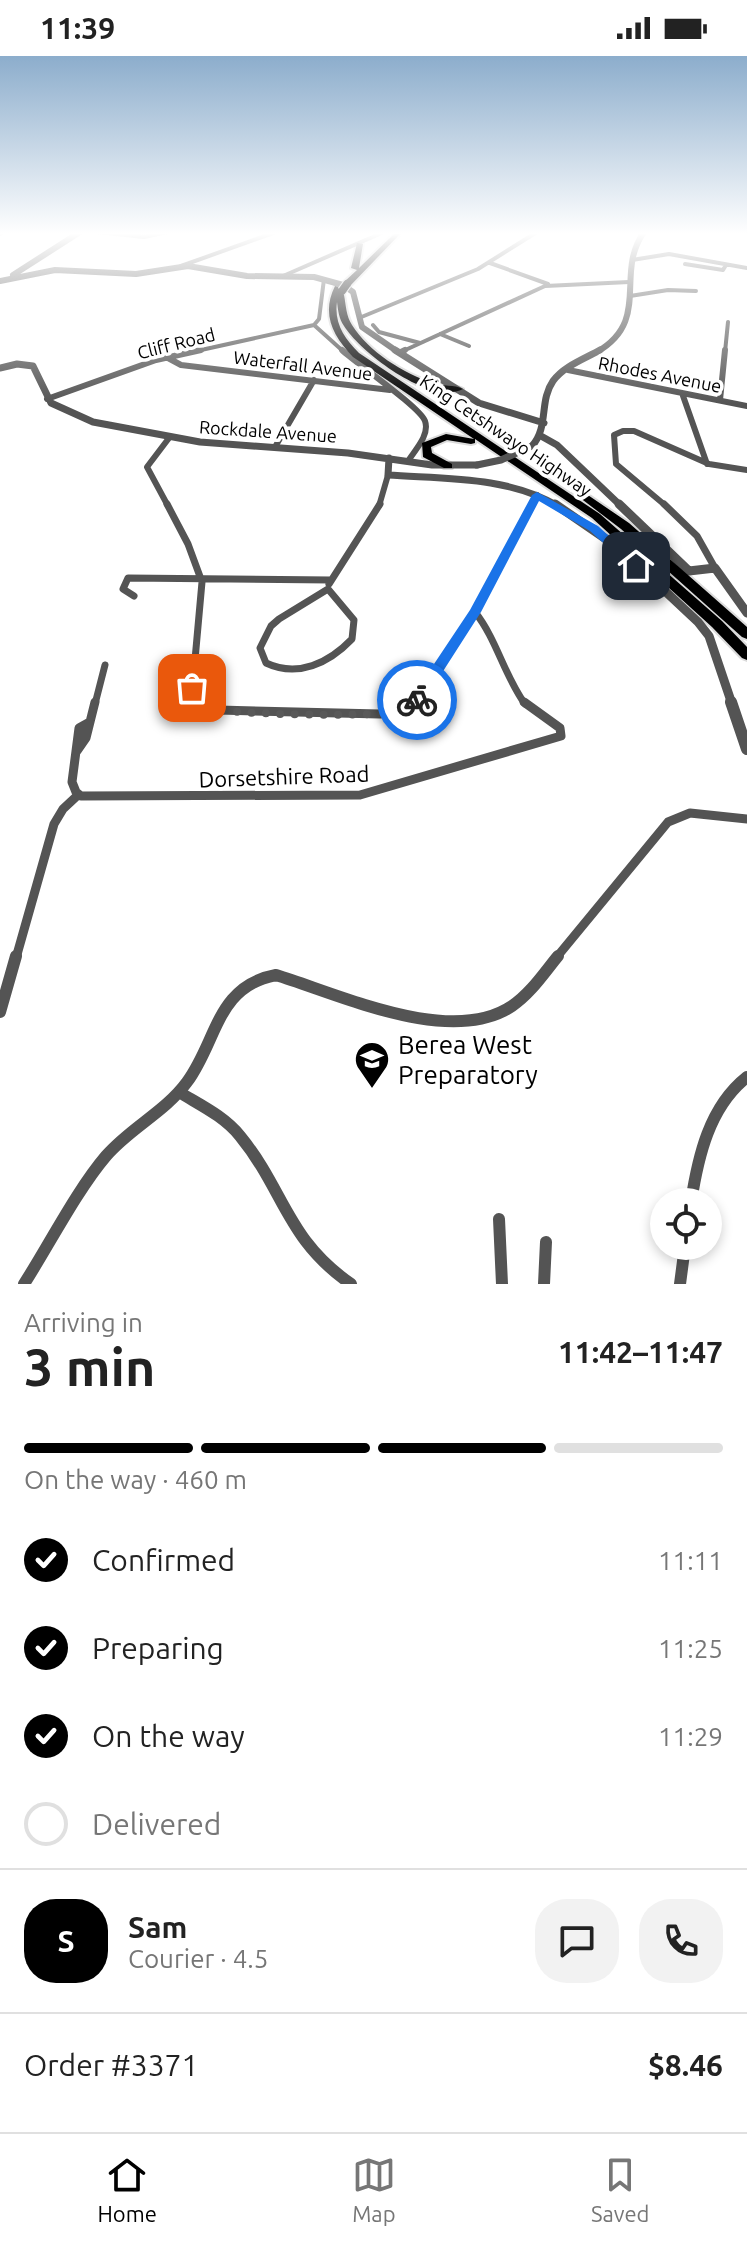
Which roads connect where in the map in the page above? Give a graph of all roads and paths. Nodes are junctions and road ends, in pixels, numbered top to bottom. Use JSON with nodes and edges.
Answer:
{"nodes":[{"id":1,"x":323,"y":289,"type":"edge"},
{"id":2,"x":341,"y":289,"type":"edge"},
{"id":3,"x":342,"y":289,"type":"edge"},
{"id":4,"x":342,"y":289,"type":"edge"},
{"id":5,"x":349,"y":289,"type":"edge"},
{"id":6,"x":429,"y":289,"type":"edge"},
{"id":7,"x":539,"y":289,"type":"edge"},
{"id":8,"x":630,"y":289,"type":"edge"},
{"id":9,"x":696,"y":291,"type":"dead end"},
{"id":10,"x":630,"y":296,"type":"junction"},
{"id":11,"x":331,"y":314,"type":"junction"},
{"id":12,"x":359,"y":316,"type":"junction"},
{"id":13,"x":728,"y":322,"type":"dead end"},
{"id":14,"x":314,"y":325,"type":"junction"},
{"id":15,"x":373,"y":325,"type":"dead end"},
{"id":16,"x":440,"y":334,"type":"junction"},
{"id":17,"x":420,"y":343,"type":"junction"},
{"id":18,"x":469,"y":346,"type":"dead end"},
{"id":19,"x":401,"y":352,"type":"junction"},
{"id":20,"x":168,"y":358,"type":"junction"},
{"id":21,"x":353,"y":361,"type":"junction"},
{"id":22,"x":0,"y":368,"type":"edge"},
{"id":23,"x":568,"y":370,"type":"junction"},
{"id":24,"x":314,"y":380,"type":"junction"},
{"id":25,"x":458,"y":389,"type":"junction"},
{"id":26,"x":390,"y":390,"type":"junction"},
{"id":27,"x":682,"y":393,"type":"junction"},
{"id":28,"x":47,"y":399,"type":"junction"},
{"id":29,"x":720,"y":400,"type":"junction"},
{"id":30,"x":412,"y":405,"type":"junction"},
{"id":31,"x":747,"y":406,"type":"edge"},
{"id":32,"x":544,"y":423,"type":"junction"},
{"id":33,"x":169,"y":438,"type":"junction"},
{"id":34,"x":471,"y":441,"type":"junction"},
{"id":35,"x":536,"y":442,"type":"junction"},
{"id":36,"x":275,"y":447,"type":"junction"},
{"id":37,"x":424,"y":450,"type":"junction"},
{"id":38,"x":566,"y":454,"type":"junction"},
{"id":39,"x":389,"y":458,"type":"junction"},
{"id":40,"x":412,"y":462,"type":"junction"},
{"id":41,"x":707,"y":464,"type":"junction"},
{"id":42,"x":448,"y":466,"type":"junction"},
{"id":43,"x":747,"y":470,"type":"edge"},
{"id":44,"x":388,"y":475,"type":"junction"},
{"id":45,"x":537,"y":495,"type":"junction"},
{"id":46,"x":612,"y":529,"type":"junction"},
{"id":47,"x":715,"y":568,"type":"junction"},
{"id":48,"x":689,"y":571,"type":"junction"},
{"id":49,"x":201,"y":577,"type":"junction"},
{"id":50,"x":330,"y":585,"type":"junction"},
{"id":51,"x":134,"y":596,"type":"dead end"},
{"id":52,"x":475,"y":612,"type":"junction"},
{"id":53,"x":747,"y":613,"type":"edge"},
{"id":54,"x":747,"y":627,"type":"edge"},
{"id":55,"x":747,"y":634,"type":"edge"},
{"id":56,"x":747,"y":655,"type":"edge"},
{"id":57,"x":105,"y":665,"type":"dead end"},
{"id":58,"x":747,"y":749,"type":"edge"},
{"id":59,"x":78,"y":795,"type":"junction"},
{"id":60,"x":747,"y":819,"type":"edge"},
{"id":61,"x":0,"y":1012,"type":"edge"},
{"id":62,"x":747,"y":1077,"type":"edge"},
{"id":63,"x":179,"y":1092,"type":"junction"},
{"id":64,"x":694,"y":1188,"type":"edge"},
{"id":65,"x":499,"y":1219,"type":"dead end"},
{"id":66,"x":546,"y":1242,"type":"dead end"},
{"id":67,"x":683,"y":1260,"type":"edge"},
{"id":68,"x":24,"y":1284,"type":"edge"},
{"id":69,"x":351,"y":1284,"type":"edge"},
{"id":70,"x":502,"y":1284,"type":"edge"},
{"id":71,"x":544,"y":1284,"type":"edge"},
{"id":72,"x":680,"y":1284,"type":"edge"}],
"edges":[{"from":1,"to":14,"type":"street"},
{"from":2,"to":11,"type":"highway"},
{"from":3,"to":25,"type":"highway"},
{"from":4,"to":55,"type":"highway","name":"King Cetshwayo Highway"},
{"from":5,"to":12,"type":"street"},
{"from":6,"to":12,"type":"street"},
{"from":7,"to":16,"type":"street"},
{"from":8,"to":10,"type":"street"},
{"from":9,"to":10,"type":"street"},
{"from":10,"to":23,"type":"street"},
{"from":11,"to":21,"type":"highway"},
{"from":11,"to":46,"type":"highway","name":"King Cetshwayo Highway"},
{"from":12,"to":19,"type":"street"},
{"from":13,"to":29,"type":"street"},
{"from":14,"to":20,"type":"street","name":"Cliff Road"},
{"from":14,"to":21,"type":"street"},
{"from":15,"to":17,"type":"street"},
{"from":16,"to":17,"type":"street"},
{"from":16,"to":18,"type":"street"},
{"from":17,"to":19,"type":"street"},
{"from":19,"to":25,"type":"street"},
{"from":20,"to":24,"type":"street","name":"Waterfall Avenue"},
{"from":20,"to":28,"type":"street","name":"Cliff Road"},
{"from":21,"to":26,"type":"street"},
{"from":22,"to":28,"type":"street"},
{"from":23,"to":27,"type":"street","name":"Rhodes Avenue"},
{"from":23,"to":32,"type":"street"},
{"from":24,"to":26,"type":"street","name":"Waterfall Avenue"},
{"from":24,"to":36,"type":"street"},
{"from":25,"to":32,"type":"street"},
{"from":26,"to":30,"type":"street"},
{"from":27,"to":29,"type":"street","name":"Rhodes Avenue"},
{"from":27,"to":41,"type":"street"},
{"from":28,"to":33,"type":"street","name":"Rockdale Avenue"},
{"from":29,"to":31,"type":"street","name":"Rhodes Avenue"},
{"from":30,"to":34,"type":"highway"},
{"from":30,"to":40,"type":"street"},
{"from":32,"to":35,"type":"street"},
{"from":32,"to":38,"type":"street"},
{"from":33,"to":36,"type":"street","name":"Rockdale Avenue"},
{"from":33,"to":49,"type":"street"},
{"from":34,"to":37,"type":"highway"},
{"from":34,"to":46,"type":"highway"},
{"from":35,"to":38,"type":"street"},
{"from":35,"to":42,"type":"street","name":"Rockdale Avenue","bridge":true},
{"from":36,"to":39,"type":"street","name":"Rockdale Avenue"},
{"from":37,"to":40,"type":"highway"},
{"from":37,"to":42,"type":"highway"},
{"from":38,"to":48,"type":"street"},
{"from":39,"to":40,"type":"street","name":"Rockdale Avenue"},
{"from":39,"to":44,"type":"street"},
{"from":40,"to":42,"type":"street","name":"Rockdale Avenue"},
{"from":41,"to":43,"type":"street"},
{"from":41,"to":47,"type":"street"},
{"from":44,"to":45,"type":"street"},
{"from":44,"to":50,"type":"street"},
{"from":45,"to":52,"type":"street"},
{"from":45,"to":58,"type":"street"},
{"from":46,"to":56,"type":"highway","name":"King Cetshwayo Highway"},
{"from":47,"to":48,"type":"street"},
{"from":47,"to":53,"type":"street"},
{"from":48,"to":54,"type":"highway"},
{"from":49,"to":50,"type":"street"},
{"from":49,"to":51,"type":"street"},
{"from":49,"to":52,"type":"street"},
{"from":50,"to":50,"type":"street"},
{"from":52,"to":59,"type":"street","name":"Dorsetshire Road"},
{"from":57,"to":59,"type":"street"},
{"from":59,"to":61,"type":"street"},
{"from":60,"to":63,"type":"street"},
{"from":62,"to":64,"type":"street"},
{"from":63,"to":68,"type":"street"},
{"from":63,"to":69,"type":"street"},
{"from":65,"to":70,"type":"street"},
{"from":66,"to":71,"type":"street"},
{"from":67,"to":72,"type":"street"}]}
